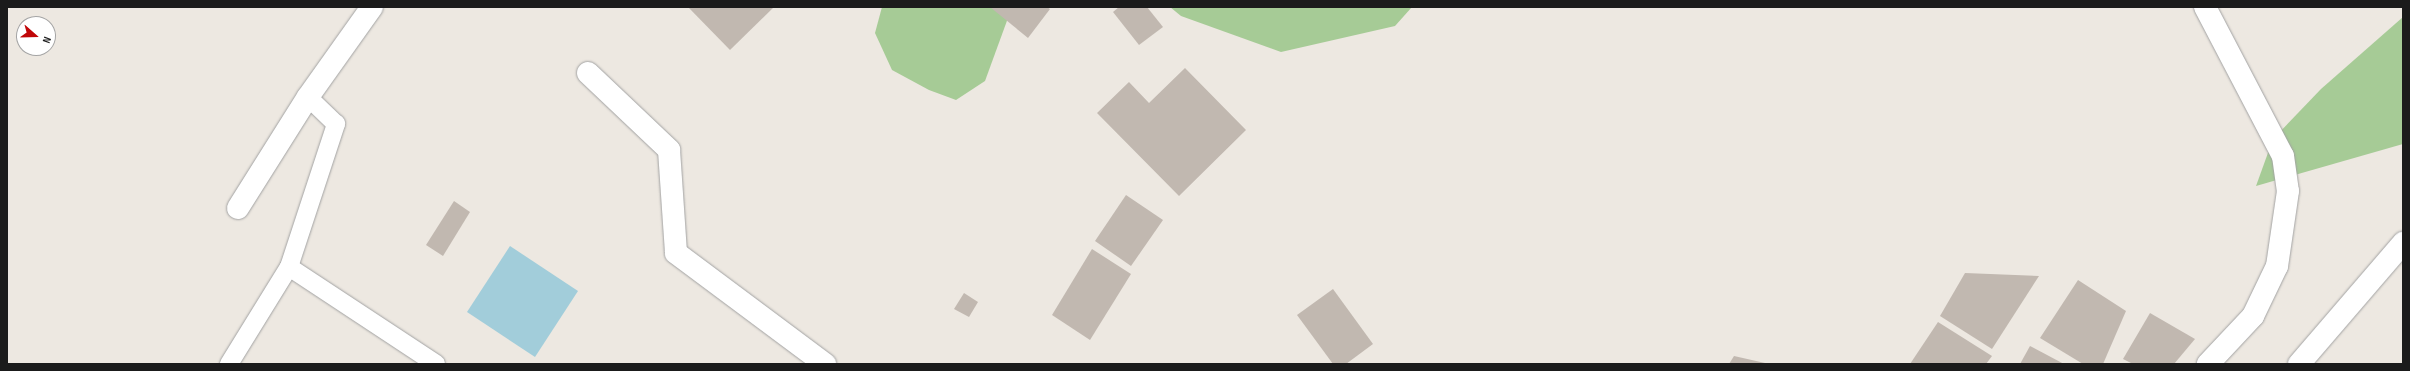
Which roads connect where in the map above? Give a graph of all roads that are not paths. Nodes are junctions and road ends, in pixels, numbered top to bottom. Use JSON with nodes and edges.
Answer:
{"nodes":[{"id":1,"x":372,"y":7,"type":"edge"},
{"id":2,"x":2205,"y":7,"type":"edge"},
{"id":3,"x":588,"y":73,"type":"dead end"},
{"id":4,"x":308,"y":97,"type":"junction"},
{"id":5,"x":238,"y":208,"type":"dead end"},
{"id":6,"x":2403,"y":243,"type":"edge"},
{"id":7,"x":289,"y":267,"type":"junction"},
{"id":8,"x":229,"y":364,"type":"edge"},
{"id":9,"x":436,"y":364,"type":"edge"},
{"id":10,"x":825,"y":364,"type":"edge"},
{"id":11,"x":2208,"y":364,"type":"edge"},
{"id":12,"x":2298,"y":364,"type":"edge"}],
"edges":[{"from":1,"to":4,"type":"street"},
{"from":2,"to":11,"type":"street"},
{"from":3,"to":10,"type":"street"},
{"from":4,"to":5,"type":"street"},
{"from":4,"to":7,"type":"lane"},
{"from":6,"to":12,"type":"street"},
{"from":7,"to":8,"type":"lane"},
{"from":7,"to":9,"type":"lane"}]}
